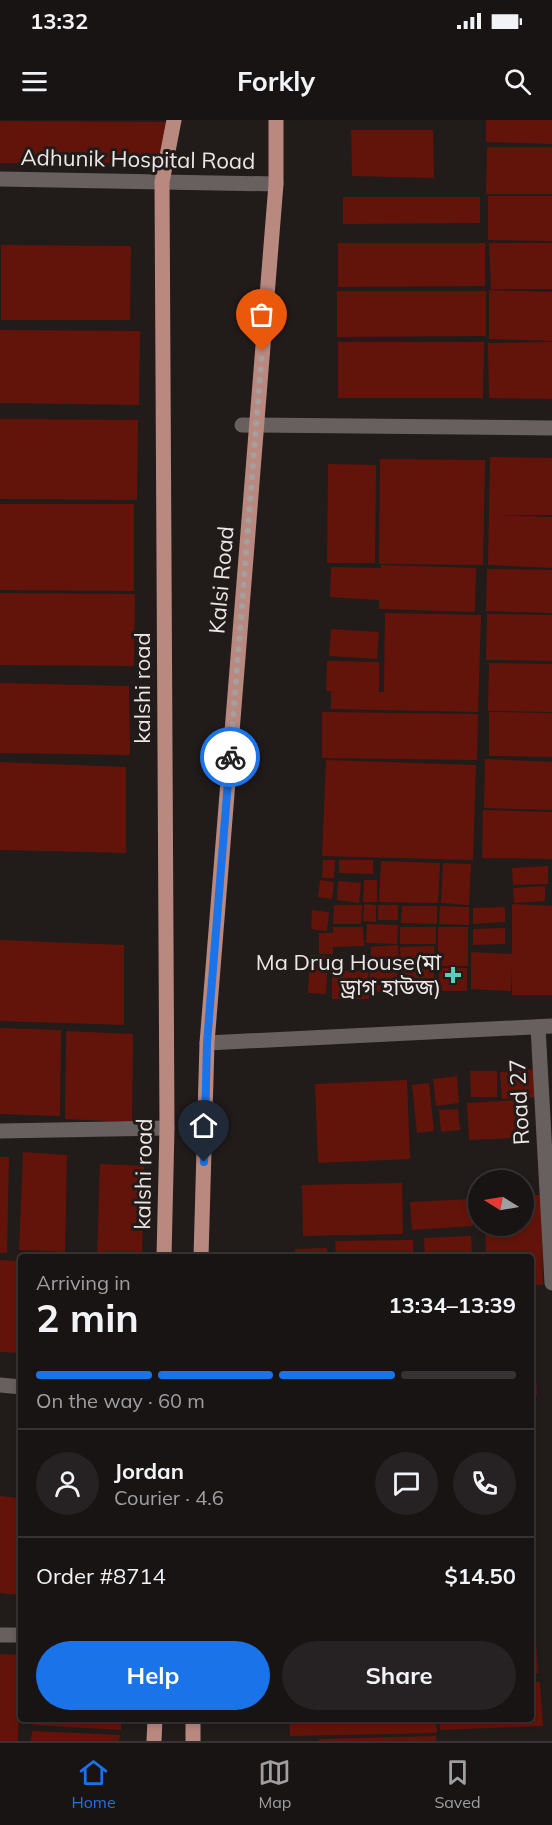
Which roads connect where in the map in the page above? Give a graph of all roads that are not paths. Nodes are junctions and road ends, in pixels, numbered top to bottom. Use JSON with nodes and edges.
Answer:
{"nodes":[{"id":1,"x":174,"y":120,"type":"edge"},
{"id":2,"x":276,"y":120,"type":"edge"},
{"id":3,"x":0,"y":179,"type":"edge"},
{"id":4,"x":162,"y":182,"type":"junction"},
{"id":5,"x":276,"y":184,"type":"junction"},
{"id":6,"x":242,"y":425,"type":"dead end"},
{"id":7,"x":552,"y":428,"type":"edge"},
{"id":8,"x":545,"y":1026,"type":"edge"},
{"id":9,"x":207,"y":1043,"type":"junction"},
{"id":10,"x":167,"y":1128,"type":"junction"},
{"id":11,"x":0,"y":1131,"type":"edge"},
{"id":12,"x":164,"y":1254,"type":"edge"},
{"id":13,"x":201,"y":1254,"type":"edge"},
{"id":14,"x":552,"y":1283,"type":"edge"},
{"id":15,"x":0,"y":1385,"type":"edge"},
{"id":16,"x":18,"y":1387,"type":"edge"},
{"id":17,"x":0,"y":1635,"type":"edge"},
{"id":18,"x":18,"y":1635,"type":"edge"},
{"id":19,"x":155,"y":1722,"type":"edge"},
{"id":20,"x":193,"y":1722,"type":"edge"},
{"id":21,"x":154,"y":1741,"type":"edge"},
{"id":22,"x":193,"y":1741,"type":"edge"}],
"edges":[{"from":1,"to":4,"type":"main road","name":"kalshi road"},
{"from":2,"to":5,"type":"main road","name":"Kalsi Road"},
{"from":3,"to":4,"type":"street","name":"Adhunik Hospital Road"},
{"from":4,"to":5,"type":"street","name":"Adhunik Hospital Road"},
{"from":4,"to":10,"type":"main road","name":"kalshi road"},
{"from":5,"to":9,"type":"main road","name":"Kalsi Road"},
{"from":6,"to":7,"type":"street"},
{"from":8,"to":9,"type":"street"},
{"from":8,"to":14,"type":"street","name":"Road 27"},
{"from":9,"to":13,"type":"main road","name":"Kalsi Road"},
{"from":10,"to":11,"type":"street"},
{"from":10,"to":12,"type":"main road","name":"kalshi road"},
{"from":15,"to":16,"type":"street"},
{"from":17,"to":18,"type":"street"},
{"from":19,"to":21,"type":"main road"},
{"from":20,"to":22,"type":"main road"}]}
